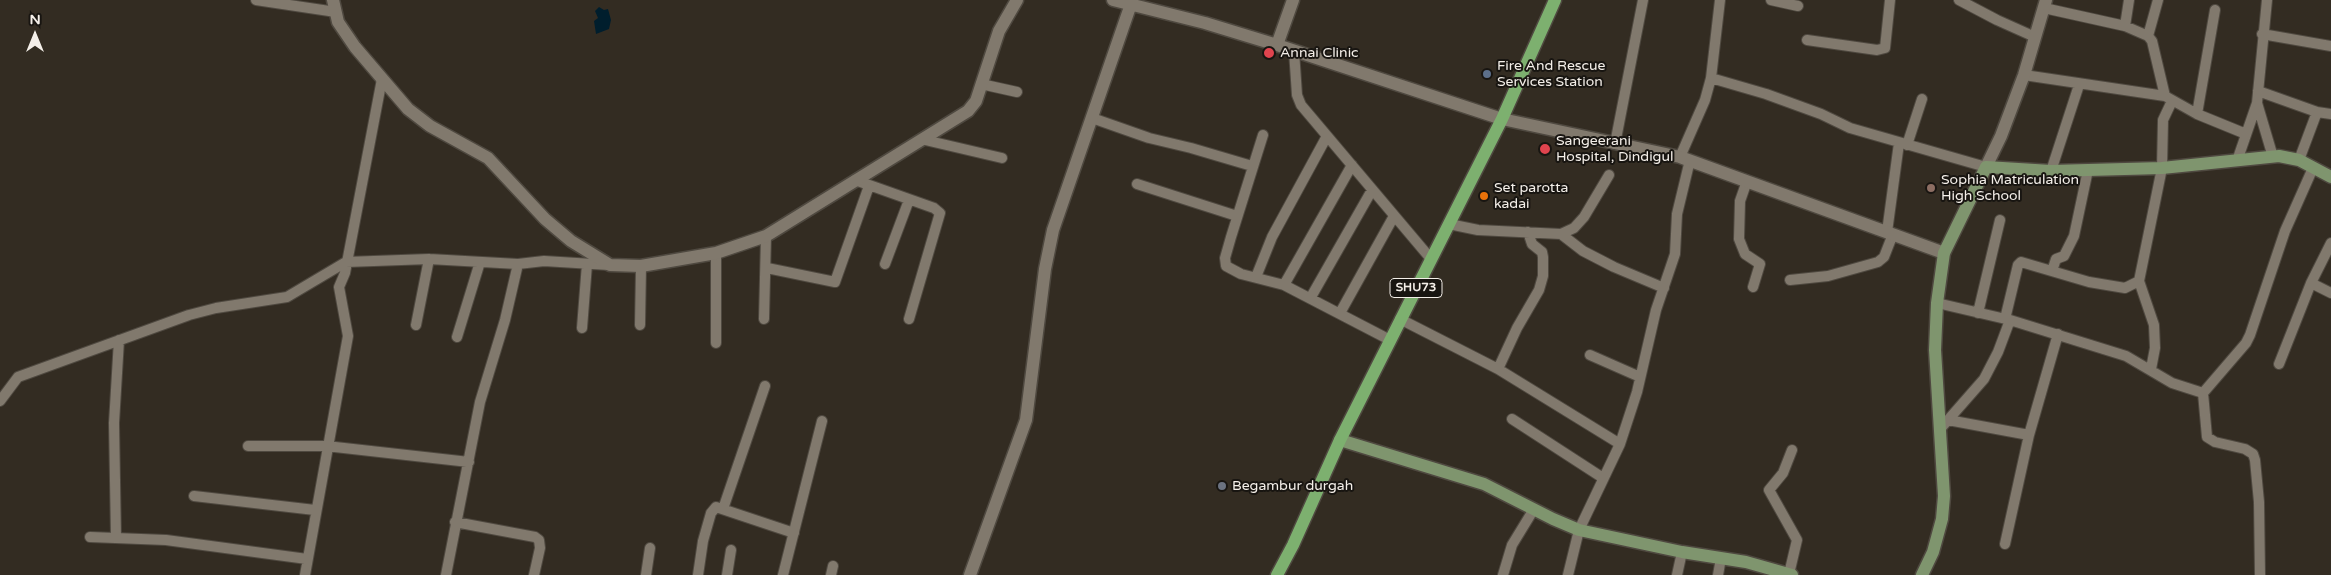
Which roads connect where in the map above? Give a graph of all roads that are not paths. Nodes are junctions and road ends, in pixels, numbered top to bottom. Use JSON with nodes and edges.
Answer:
{"nodes":[{"id":1,"x":256,"y":0,"type":"edge"},
{"id":2,"x":1017,"y":0,"type":"edge"},
{"id":3,"x":1113,"y":0,"type":"edge"},
{"id":4,"x":1293,"y":0,"type":"edge"},
{"id":5,"x":1555,"y":0,"type":"edge"},
{"id":6,"x":1643,"y":0,"type":"edge"},
{"id":7,"x":1720,"y":0,"type":"edge"},
{"id":8,"x":1771,"y":0,"type":"edge"},
{"id":9,"x":1890,"y":0,"type":"edge"},
{"id":10,"x":1960,"y":0,"type":"edge"},
{"id":11,"x":2129,"y":0,"type":"edge"},
{"id":12,"x":2158,"y":0,"type":"edge"},
{"id":13,"x":2267,"y":0,"type":"edge"},
{"id":14,"x":1131,"y":4,"type":"junction"},
{"id":15,"x":2045,"y":4,"type":"edge"},
{"id":16,"x":334,"y":6,"type":"edge"},
{"id":17,"x":1798,"y":6,"type":"dead end"},
{"id":18,"x":2215,"y":10,"type":"dead end"},
{"id":19,"x":2125,"y":26,"type":"junction"},
{"id":20,"x":2262,"y":34,"type":"junction"},
{"id":21,"x":2148,"y":36,"type":"junction"},
{"id":22,"x":2035,"y":37,"type":"junction"},
{"id":23,"x":1807,"y":40,"type":"dead end"},
{"id":24,"x":1277,"y":45,"type":"junction"},
{"id":25,"x":2331,"y":46,"type":"edge"},
{"id":26,"x":1294,"y":51,"type":"junction"},
{"id":27,"x":2024,"y":75,"type":"junction"},
{"id":28,"x":1711,"y":78,"type":"junction"},
{"id":29,"x":382,"y":79,"type":"junction"},
{"id":30,"x":981,"y":84,"type":"junction"},
{"id":31,"x":2079,"y":84,"type":"junction"},
{"id":32,"x":2258,"y":91,"type":"junction"},
{"id":33,"x":1017,"y":92,"type":"dead end"},
{"id":34,"x":2168,"y":98,"type":"junction"},
{"id":35,"x":1922,"y":99,"type":"dead end"},
{"id":36,"x":2257,"y":103,"type":"junction"},
{"id":37,"x":2317,"y":112,"type":"junction"},
{"id":38,"x":2197,"y":114,"type":"junction"},
{"id":39,"x":2331,"y":114,"type":"edge"},
{"id":40,"x":1092,"y":118,"type":"junction"},
{"id":41,"x":1502,"y":119,"type":"junction"},
{"id":42,"x":1262,"y":134,"type":"dead end"},
{"id":43,"x":2246,"y":134,"type":"junction"},
{"id":44,"x":1327,"y":136,"type":"junction"},
{"id":45,"x":924,"y":140,"type":"junction"},
{"id":46,"x":1615,"y":144,"type":"junction"},
{"id":47,"x":1903,"y":144,"type":"junction"},
{"id":48,"x":2273,"y":156,"type":"junction"},
{"id":49,"x":1002,"y":158,"type":"dead end"},
{"id":50,"x":2238,"y":158,"type":"junction"},
{"id":51,"x":1685,"y":159,"type":"junction"},
{"id":52,"x":2299,"y":160,"type":"junction"},
{"id":53,"x":1352,"y":165,"type":"junction"},
{"id":54,"x":1252,"y":166,"type":"junction"},
{"id":55,"x":1986,"y":167,"type":"junction"},
{"id":56,"x":2162,"y":168,"type":"junction"},
{"id":57,"x":2313,"y":168,"type":"junction"},
{"id":58,"x":2051,"y":170,"type":"junction"},
{"id":59,"x":2088,"y":170,"type":"junction"},
{"id":60,"x":1609,"y":176,"type":"dead end"},
{"id":61,"x":2331,"y":177,"type":"edge"},
{"id":62,"x":855,"y":180,"type":"junction"},
{"id":63,"x":1747,"y":181,"type":"junction"},
{"id":64,"x":1137,"y":184,"type":"dead end"},
{"id":65,"x":869,"y":186,"type":"junction"},
{"id":66,"x":1372,"y":190,"type":"junction"},
{"id":67,"x":909,"y":200,"type":"junction"},
{"id":68,"x":1237,"y":216,"type":"junction"},
{"id":69,"x":1394,"y":216,"type":"junction"},
{"id":70,"x":2000,"y":220,"type":"dead end"},
{"id":71,"x":1449,"y":224,"type":"junction"},
{"id":72,"x":1528,"y":232,"type":"junction"},
{"id":73,"x":1890,"y":233,"type":"junction"},
{"id":74,"x":1561,"y":234,"type":"junction"},
{"id":75,"x":766,"y":236,"type":"junction"},
{"id":76,"x":2331,"y":243,"type":"edge"},
{"id":77,"x":716,"y":253,"type":"junction"},
{"id":78,"x":1944,"y":253,"type":"junction"},
{"id":79,"x":429,"y":259,"type":"junction"},
{"id":80,"x":1431,"y":259,"type":"junction"},
{"id":81,"x":346,"y":262,"type":"junction"},
{"id":82,"x":480,"y":262,"type":"junction"},
{"id":83,"x":518,"y":264,"type":"junction"},
{"id":84,"x":587,"y":264,"type":"junction"},
{"id":85,"x":610,"y":264,"type":"junction"},
{"id":86,"x":885,"y":264,"type":"dead end"},
{"id":87,"x":641,"y":266,"type":"junction"},
{"id":88,"x":767,"y":268,"type":"junction"},
{"id":89,"x":2052,"y":271,"type":"junction"},
{"id":90,"x":1256,"y":277,"type":"junction"},
{"id":91,"x":1790,"y":280,"type":"dead end"},
{"id":92,"x":2139,"y":281,"type":"junction"},
{"id":93,"x":2311,"y":283,"type":"junction"},
{"id":94,"x":1284,"y":285,"type":"junction"},
{"id":95,"x":1754,"y":287,"type":"dead end"},
{"id":96,"x":1664,"y":288,"type":"junction"},
{"id":97,"x":2331,"y":292,"type":"edge"},
{"id":98,"x":1311,"y":297,"type":"junction"},
{"id":99,"x":1937,"y":302,"type":"junction"},
{"id":100,"x":1340,"y":313,"type":"junction"},
{"id":101,"x":1978,"y":313,"type":"junction"},
{"id":102,"x":910,"y":318,"type":"dead end"},
{"id":103,"x":764,"y":319,"type":"dead end"},
{"id":104,"x":1400,"y":319,"type":"junction"},
{"id":105,"x":2007,"y":319,"type":"junction"},
{"id":106,"x":416,"y":325,"type":"dead end"},
{"id":107,"x":640,"y":325,"type":"dead end"},
{"id":108,"x":582,"y":328,"type":"dead end"},
{"id":109,"x":2058,"y":334,"type":"junction"},
{"id":110,"x":457,"y":337,"type":"dead end"},
{"id":111,"x":119,"y":340,"type":"junction"},
{"id":112,"x":1390,"y":340,"type":"junction"},
{"id":113,"x":716,"y":343,"type":"dead end"},
{"id":114,"x":1590,"y":356,"type":"dead end"},
{"id":115,"x":2279,"y":364,"type":"dead end"},
{"id":116,"x":1498,"y":369,"type":"junction"},
{"id":117,"x":2151,"y":369,"type":"junction"},
{"id":118,"x":1640,"y":377,"type":"junction"},
{"id":119,"x":765,"y":386,"type":"dead end"},
{"id":120,"x":2203,"y":393,"type":"junction"},
{"id":121,"x":0,"y":400,"type":"edge"},
{"id":122,"x":1512,"y":419,"type":"dead end"},
{"id":123,"x":822,"y":421,"type":"dead end"},
{"id":124,"x":1944,"y":424,"type":"junction"},
{"id":125,"x":2029,"y":435,"type":"junction"},
{"id":126,"x":1340,"y":440,"type":"junction"},
{"id":127,"x":1620,"y":444,"type":"junction"},
{"id":128,"x":248,"y":446,"type":"dead end"},
{"id":129,"x":326,"y":446,"type":"junction"},
{"id":130,"x":1792,"y":450,"type":"dead end"},
{"id":131,"x":469,"y":462,"type":"junction"},
{"id":132,"x":1603,"y":478,"type":"junction"},
{"id":133,"x":194,"y":496,"type":"dead end"},
{"id":134,"x":723,"y":509,"type":"junction"},
{"id":135,"x":1534,"y":509,"type":"junction"},
{"id":136,"x":315,"y":510,"type":"junction"},
{"id":137,"x":455,"y":522,"type":"junction"},
{"id":138,"x":1578,"y":530,"type":"junction"},
{"id":139,"x":794,"y":533,"type":"junction"},
{"id":140,"x":90,"y":536,"type":"dead end"},
{"id":141,"x":116,"y":538,"type":"junction"},
{"id":142,"x":2005,"y":544,"type":"dead end"},
{"id":143,"x":650,"y":548,"type":"dead end"},
{"id":144,"x":731,"y":550,"type":"dead end"},
{"id":145,"x":1682,"y":552,"type":"junction"},
{"id":146,"x":307,"y":558,"type":"junction"},
{"id":147,"x":1721,"y":558,"type":"junction"},
{"id":148,"x":305,"y":575,"type":"edge"},
{"id":149,"x":446,"y":575,"type":"edge"},
{"id":150,"x":534,"y":575,"type":"edge"},
{"id":151,"x":646,"y":575,"type":"edge"},
{"id":152,"x":698,"y":575,"type":"edge"},
{"id":153,"x":727,"y":575,"type":"edge"},
{"id":154,"x":783,"y":575,"type":"edge"},
{"id":155,"x":970,"y":575,"type":"edge"},
{"id":156,"x":1277,"y":575,"type":"edge"},
{"id":157,"x":1503,"y":575,"type":"edge"},
{"id":158,"x":1568,"y":575,"type":"edge"},
{"id":159,"x":1677,"y":575,"type":"edge"},
{"id":160,"x":1718,"y":575,"type":"edge"},
{"id":161,"x":1790,"y":575,"type":"edge"},
{"id":162,"x":1922,"y":575,"type":"edge"},
{"id":163,"x":2260,"y":575,"type":"edge"}],
"edges":[{"from":1,"to":16,"type":"street"},
{"from":2,"to":30,"type":"street"},
{"from":3,"to":14,"type":"street"},
{"from":4,"to":24,"type":"street"},
{"from":5,"to":41,"type":"main road","number":"SHU73"},
{"from":6,"to":46,"type":"street"},
{"from":7,"to":28,"type":"street"},
{"from":8,"to":17,"type":"street"},
{"from":9,"to":23,"type":"street"},
{"from":10,"to":22,"type":"street"},
{"from":11,"to":19,"type":"street"},
{"from":12,"to":21,"type":"street"},
{"from":13,"to":20,"type":"street"},
{"from":14,"to":24,"type":"street"},
{"from":14,"to":40,"type":"street"},
{"from":15,"to":19,"type":"street"},
{"from":15,"to":22,"type":"street"},
{"from":16,"to":29,"type":"street"},
{"from":18,"to":38,"type":"street"},
{"from":19,"to":21,"type":"street"},
{"from":20,"to":25,"type":"street"},
{"from":20,"to":32,"type":"street"},
{"from":21,"to":34,"type":"street"},
{"from":22,"to":27,"type":"street"},
{"from":24,"to":26,"type":"street"},
{"from":26,"to":41,"type":"street"},
{"from":26,"to":44,"type":"street"},
{"from":27,"to":31,"type":"street"},
{"from":27,"to":55,"type":"street"},
{"from":28,"to":47,"type":"street"},
{"from":28,"to":51,"type":"street"},
{"from":29,"to":81,"type":"street"},
{"from":29,"to":85,"type":"street"},
{"from":30,"to":33,"type":"street"},
{"from":30,"to":45,"type":"street"},
{"from":31,"to":34,"type":"street"},
{"from":31,"to":58,"type":"street"},
{"from":32,"to":36,"type":"street"},
{"from":32,"to":37,"type":"street"},
{"from":34,"to":38,"type":"street"},
{"from":34,"to":56,"type":"street"},
{"from":35,"to":47,"type":"street"},
{"from":36,"to":43,"type":"street"},
{"from":36,"to":48,"type":"street"},
{"from":37,"to":39,"type":"street"},
{"from":37,"to":52,"type":"street"},
{"from":38,"to":43,"type":"street"},
{"from":40,"to":54,"type":"street"},
{"from":40,"to":155,"type":"street"},
{"from":41,"to":46,"type":"street"},
{"from":41,"to":71,"type":"main road","number":"SHU73"},
{"from":42,"to":54,"type":"street"},
{"from":43,"to":50,"type":"street"},
{"from":44,"to":53,"type":"street"},
{"from":44,"to":90,"type":"street"},
{"from":45,"to":49,"type":"street"},
{"from":45,"to":62,"type":"street"},
{"from":46,"to":51,"type":"street"},
{"from":47,"to":55,"type":"street"},
{"from":47,"to":73,"type":"street"},
{"from":48,"to":50,"type":"main road"},
{"from":48,"to":52,"type":"main road"},
{"from":50,"to":56,"type":"main road"},
{"from":51,"to":63,"type":"street"},
{"from":51,"to":96,"type":"street"},
{"from":52,"to":57,"type":"main road"},
{"from":53,"to":66,"type":"street"},
{"from":53,"to":94,"type":"street"},
{"from":54,"to":68,"type":"street"},
{"from":55,"to":58,"type":"main road"},
{"from":55,"to":78,"type":"main road"},
{"from":56,"to":59,"type":"main road"},
{"from":56,"to":92,"type":"street"},
{"from":57,"to":61,"type":"main road"},
{"from":57,"to":120,"type":"street"},
{"from":58,"to":59,"type":"main road"},
{"from":59,"to":89,"type":"street"},
{"from":60,"to":74,"type":"street"},
{"from":62,"to":65,"type":"street"},
{"from":62,"to":75,"type":"street"},
{"from":63,"to":73,"type":"street"},
{"from":63,"to":95,"type":"street"},
{"from":64,"to":68,"type":"street"},
{"from":65,"to":67,"type":"street"},
{"from":65,"to":88,"type":"street"},
{"from":66,"to":69,"type":"street"},
{"from":66,"to":98,"type":"street"},
{"from":67,"to":86,"type":"street"},
{"from":67,"to":102,"type":"street"},
{"from":68,"to":90,"type":"street"},
{"from":69,"to":80,"type":"street"},
{"from":69,"to":100,"type":"street"},
{"from":70,"to":101,"type":"street"},
{"from":71,"to":72,"type":"street"},
{"from":71,"to":80,"type":"main road","number":"SHU73"},
{"from":72,"to":74,"type":"street"},
{"from":72,"to":116,"type":"street"},
{"from":73,"to":78,"type":"street"},
{"from":73,"to":91,"type":"street"},
{"from":74,"to":96,"type":"street"},
{"from":75,"to":77,"type":"street"},
{"from":75,"to":88,"type":"street"},
{"from":76,"to":93,"type":"street"},
{"from":77,"to":87,"type":"street"},
{"from":77,"to":113,"type":"street"},
{"from":78,"to":99,"type":"main road"},
{"from":79,"to":81,"type":"street"},
{"from":79,"to":82,"type":"street"},
{"from":79,"to":106,"type":"street"},
{"from":80,"to":104,"type":"main road","number":"SHU73"},
{"from":81,"to":111,"type":"street"},
{"from":81,"to":129,"type":"street"},
{"from":82,"to":83,"type":"street"},
{"from":82,"to":110,"type":"street"},
{"from":83,"to":84,"type":"street"},
{"from":83,"to":131,"type":"street"},
{"from":84,"to":85,"type":"street"},
{"from":84,"to":108,"type":"street"},
{"from":85,"to":87,"type":"street"},
{"from":87,"to":107,"type":"street"},
{"from":88,"to":103,"type":"street"},
{"from":89,"to":92,"type":"street"},
{"from":89,"to":105,"type":"street"},
{"from":90,"to":94,"type":"street"},
{"from":92,"to":117,"type":"street"},
{"from":93,"to":97,"type":"street"},
{"from":93,"to":115,"type":"street"},
{"from":94,"to":98,"type":"street"},
{"from":96,"to":118,"type":"street"},
{"from":98,"to":100,"type":"street"},
{"from":99,"to":101,"type":"street"},
{"from":99,"to":124,"type":"main road"},
{"from":100,"to":112,"type":"street"},
{"from":101,"to":105,"type":"street"},
{"from":104,"to":112,"type":"main road","number":"SHU73"},
{"from":104,"to":116,"type":"street"},
{"from":105,"to":109,"type":"street"},
{"from":105,"to":124,"type":"street"},
{"from":109,"to":117,"type":"street"},
{"from":109,"to":125,"type":"street"},
{"from":111,"to":121,"type":"street"},
{"from":111,"to":141,"type":"street"},
{"from":112,"to":126,"type":"main road","number":"SHU73"},
{"from":114,"to":118,"type":"street"},
{"from":116,"to":127,"type":"street"},
{"from":117,"to":120,"type":"street"},
{"from":118,"to":127,"type":"street"},
{"from":119,"to":134,"type":"street"},
{"from":120,"to":163,"type":"street"},
{"from":122,"to":132,"type":"street"},
{"from":123,"to":139,"type":"street"},
{"from":124,"to":125,"type":"street"},
{"from":124,"to":162,"type":"main road"},
{"from":125,"to":142,"type":"street"},
{"from":126,"to":135,"type":"main road"},
{"from":126,"to":156,"type":"main road","number":"SHU73"},
{"from":127,"to":132,"type":"street"},
{"from":128,"to":129,"type":"street"},
{"from":129,"to":131,"type":"street"},
{"from":129,"to":136,"type":"street"},
{"from":130,"to":161,"type":"street"},
{"from":131,"to":137,"type":"street"},
{"from":132,"to":138,"type":"street"},
{"from":133,"to":136,"type":"street"},
{"from":134,"to":139,"type":"street"},
{"from":134,"to":152,"type":"street"},
{"from":135,"to":138,"type":"main road"},
{"from":135,"to":157,"type":"street"},
{"from":136,"to":146,"type":"street"},
{"from":137,"to":149,"type":"street"},
{"from":137,"to":150,"type":"street"},
{"from":138,"to":145,"type":"main road"},
{"from":138,"to":158,"type":"street"},
{"from":139,"to":154,"type":"street"},
{"from":140,"to":141,"type":"street"},
{"from":141,"to":146,"type":"street"},
{"from":143,"to":151,"type":"street"},
{"from":144,"to":153,"type":"street"},
{"from":145,"to":147,"type":"main road"},
{"from":145,"to":159,"type":"street"},
{"from":146,"to":148,"type":"street"},
{"from":147,"to":160,"type":"street"},
{"from":147,"to":161,"type":"main road"}]}
